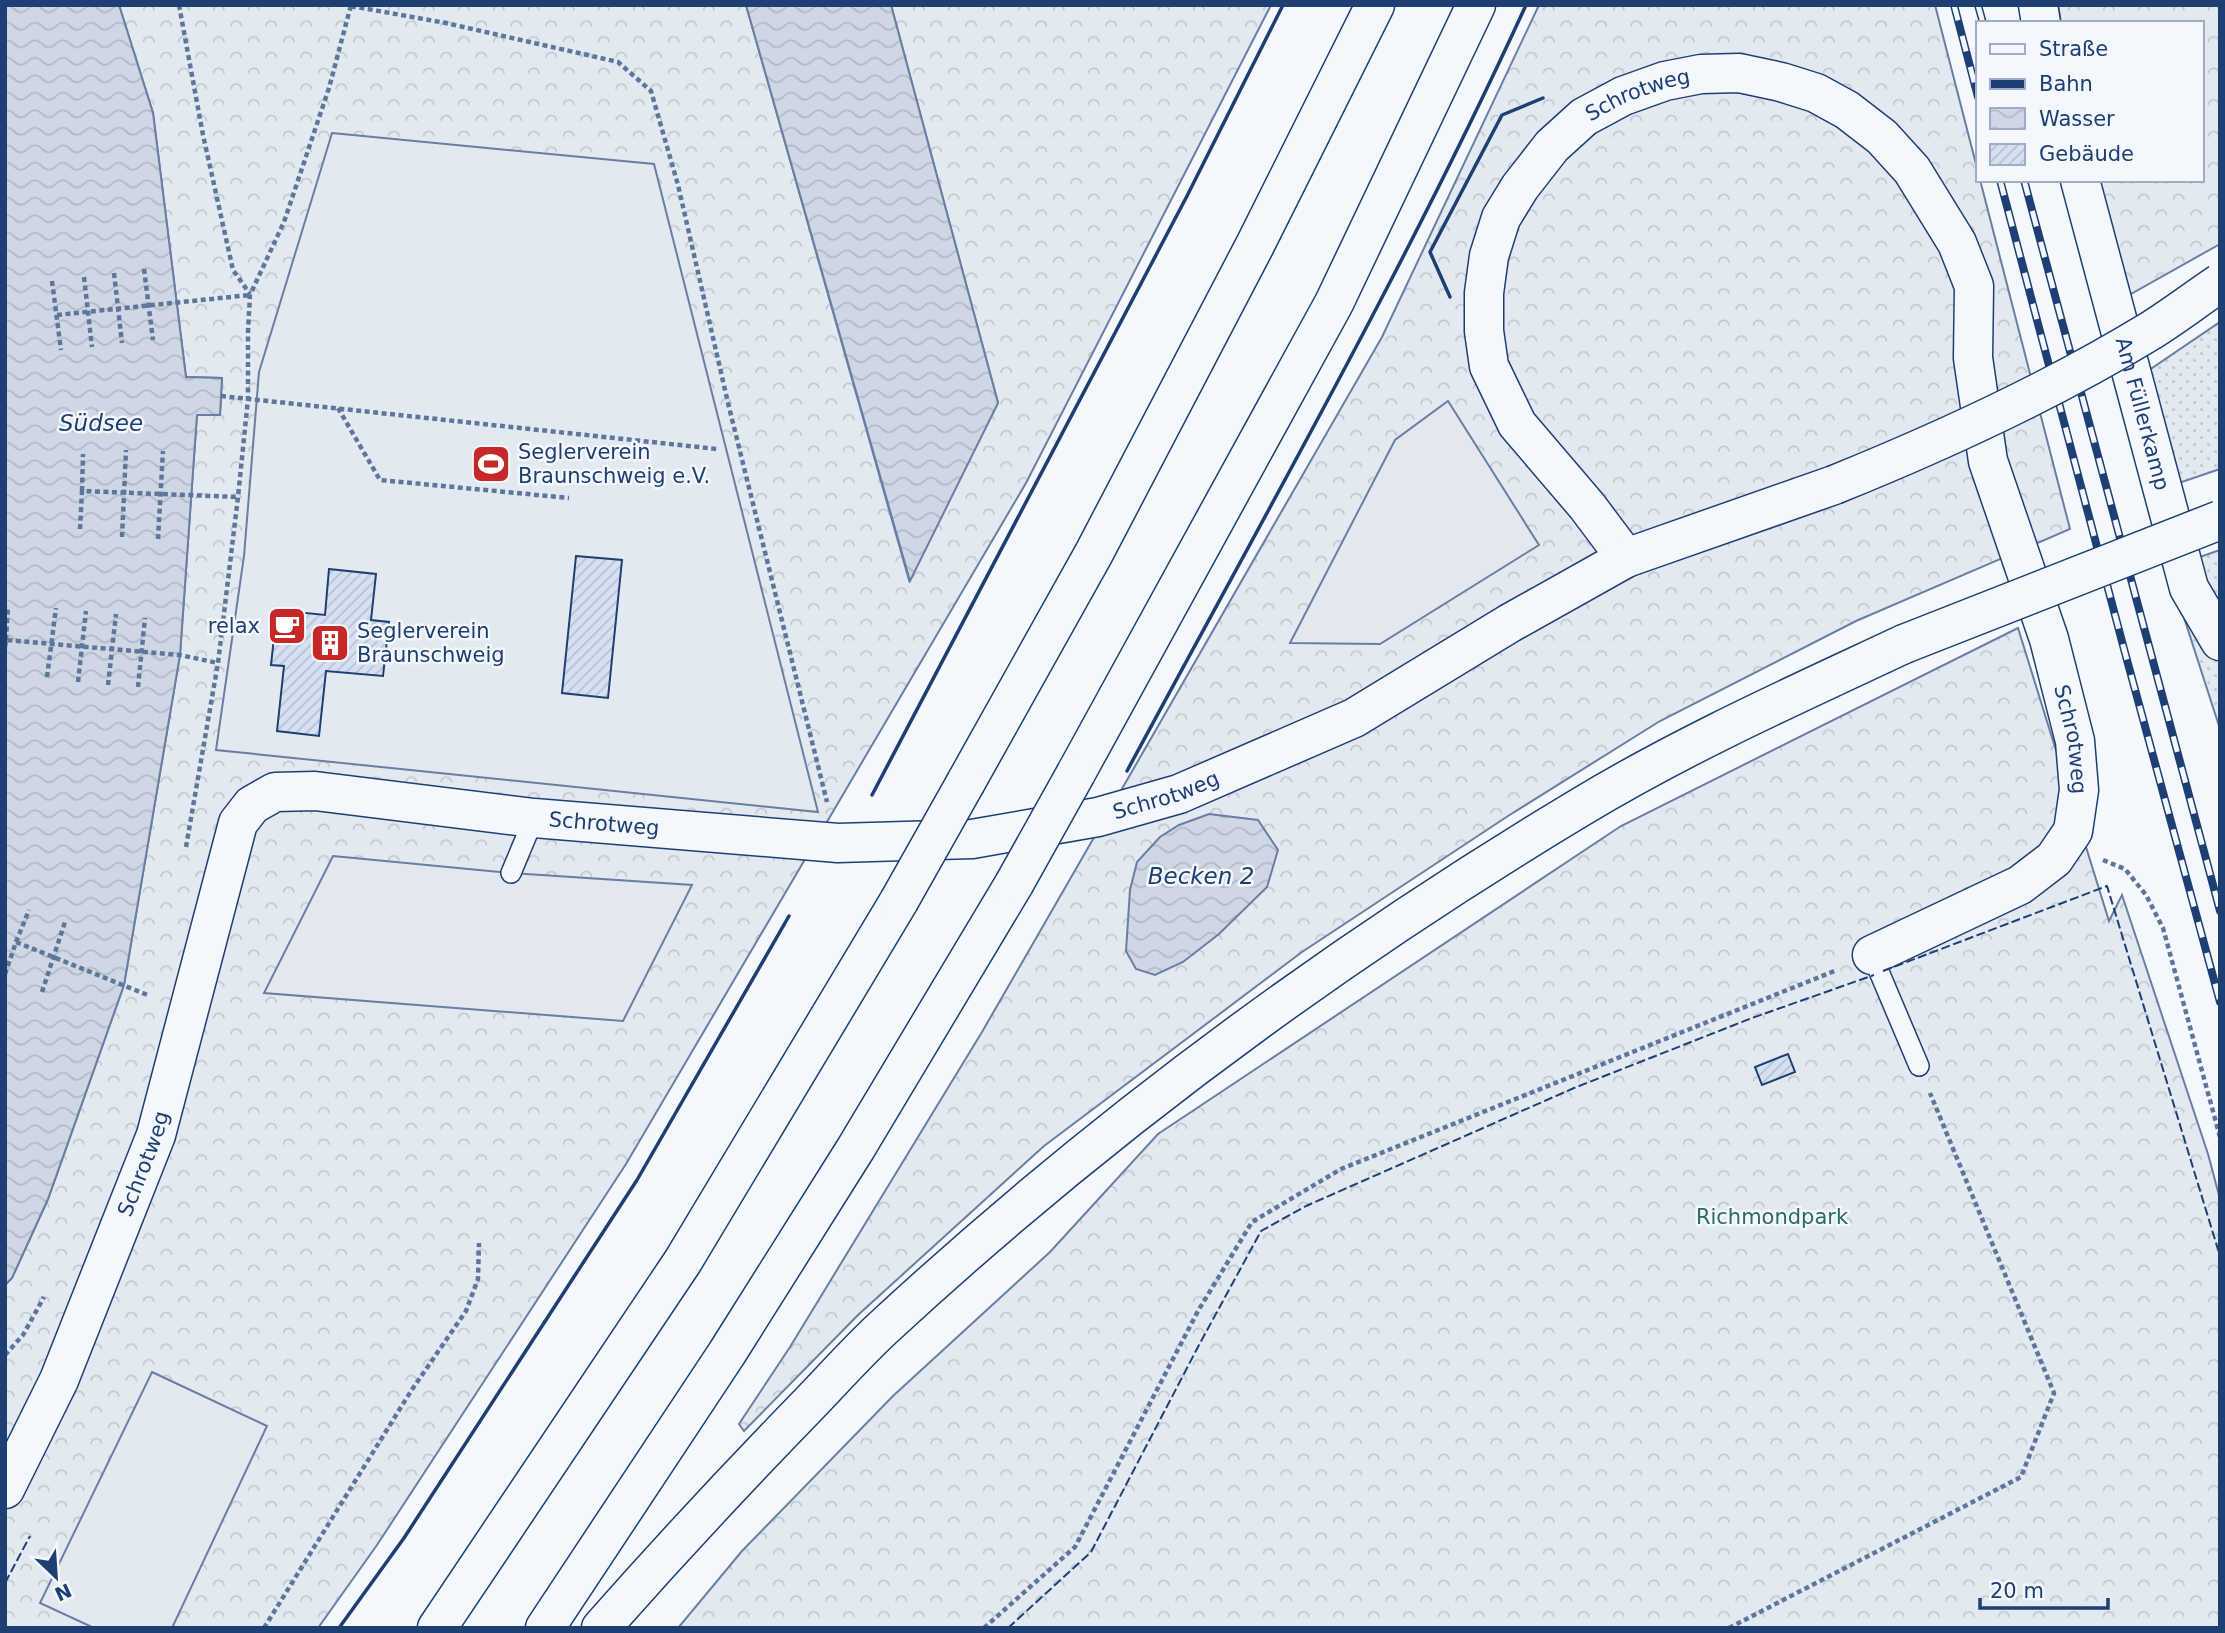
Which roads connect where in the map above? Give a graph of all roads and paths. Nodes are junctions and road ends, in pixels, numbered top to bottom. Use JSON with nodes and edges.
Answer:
{"nodes":[{"id":1,"x":179,"y":5,"type":"edge"},
{"id":2,"x":1375,"y":5,"type":"edge"},
{"id":3,"x":1476,"y":5,"type":"edge"},
{"id":4,"x":351,"y":6,"type":"edge"},
{"id":5,"x":2081,"y":182,"type":"edge"},
{"id":6,"x":144,"y":269,"type":"dead end"},
{"id":7,"x":114,"y":273,"type":"dead end"},
{"id":8,"x":84,"y":277,"type":"dead end"},
{"id":9,"x":52,"y":281,"type":"dead end"},
{"id":10,"x":2220,"y":283,"type":"edge"},
{"id":11,"x":250,"y":295,"type":"junction"},
{"id":12,"x":149,"y":306,"type":"junction"},
{"id":13,"x":118,"y":309,"type":"junction"},
{"id":14,"x":88,"y":312,"type":"junction"},
{"id":15,"x":57,"y":315,"type":"junction"},
{"id":16,"x":153,"y":340,"type":"dead end"},
{"id":17,"x":122,"y":343,"type":"dead end"},
{"id":18,"x":92,"y":347,"type":"dead end"},
{"id":19,"x":61,"y":349,"type":"dead end"},
{"id":20,"x":221,"y":396,"type":"dead end"},
{"id":21,"x":248,"y":399,"type":"junction"},
{"id":22,"x":338,"y":408,"type":"junction"},
{"id":23,"x":717,"y":449,"type":"dead end"},
{"id":24,"x":126,"y":450,"type":"dead end"},
{"id":25,"x":163,"y":450,"type":"dead end"},
{"id":26,"x":83,"y":454,"type":"dead end"},
{"id":27,"x":82,"y":492,"type":"junction"},
{"id":28,"x":126,"y":494,"type":"junction"},
{"id":29,"x":159,"y":495,"type":"junction"},
{"id":30,"x":238,"y":497,"type":"junction"},
{"id":31,"x":569,"y":498,"type":"dead end"},
{"id":32,"x":2220,"y":520,"type":"edge"},
{"id":33,"x":80,"y":529,"type":"dead end"},
{"id":34,"x":122,"y":537,"type":"dead end"},
{"id":35,"x":158,"y":539,"type":"dead end"},
{"id":36,"x":1626,"y":558,"type":"junction"},
{"id":37,"x":8,"y":606,"type":"dead end"},
{"id":38,"x":56,"y":608,"type":"dead end"},
{"id":39,"x":86,"y":611,"type":"dead end"},
{"id":40,"x":116,"y":614,"type":"dead end"},
{"id":41,"x":145,"y":618,"type":"dead end"},
{"id":42,"x":6,"y":640,"type":"edge"},
{"id":43,"x":2220,"y":640,"type":"edge"},
{"id":44,"x":52,"y":644,"type":"junction"},
{"id":45,"x":5,"y":647,"type":"edge"},
{"id":46,"x":82,"y":647,"type":"junction"},
{"id":47,"x":112,"y":649,"type":"junction"},
{"id":48,"x":142,"y":652,"type":"junction"},
{"id":49,"x":218,"y":663,"type":"junction"},
{"id":50,"x":47,"y":677,"type":"dead end"},
{"id":51,"x":78,"y":682,"type":"dead end"},
{"id":52,"x":108,"y":685,"type":"dead end"},
{"id":53,"x":138,"y":687,"type":"dead end"},
{"id":54,"x":534,"y":818,"type":"junction"},
{"id":55,"x":838,"y":843,"type":"junction"},
{"id":56,"x":185,"y":855,"type":"dead end"},
{"id":57,"x":2054,"y":859,"type":"junction"},
{"id":58,"x":511,"y":873,"type":"dead end"},
{"id":59,"x":29,"y":910,"type":"dead end"},
{"id":60,"x":65,"y":922,"type":"dead end"},
{"id":61,"x":16,"y":942,"type":"junction"},
{"id":62,"x":1872,"y":956,"type":"junction"},
{"id":63,"x":54,"y":957,"type":"junction"},
{"id":64,"x":5,"y":974,"type":"edge"},
{"id":65,"x":42,"y":992,"type":"dead end"},
{"id":66,"x":157,"y":999,"type":"dead end"},
{"id":67,"x":1919,"y":1066,"type":"joint"},
{"id":68,"x":2220,"y":1137,"type":"edge"},
{"id":69,"x":478,"y":1243,"type":"dead end"},
{"id":70,"x":47,"y":1292,"type":"dead end"},
{"id":71,"x":5,"y":1355,"type":"edge"},
{"id":72,"x":5,"y":1489,"type":"edge"},
{"id":73,"x":264,"y":1628,"type":"edge"},
{"id":74,"x":437,"y":1628,"type":"edge"},
{"id":75,"x":545,"y":1628,"type":"edge"},
{"id":76,"x":601,"y":1628,"type":"edge"},
{"id":77,"x":984,"y":1628,"type":"edge"},
{"id":78,"x":1729,"y":1628,"type":"edge"}],
"edges":[{"from":1,"to":11,"type":"path"},
{"from":2,"to":74,"type":"main road","bridge":true},
{"from":3,"to":75,"type":"main road","bridge":true},
{"from":4,"to":11,"type":"path"},
{"from":4,"to":55,"type":"path"},
{"from":5,"to":43,"type":"main road","name":"Am Füllerkamp"},
{"from":6,"to":12,"type":"path"},
{"from":7,"to":13,"type":"path"},
{"from":8,"to":14,"type":"path"},
{"from":9,"to":15,"type":"path"},
{"from":10,"to":36,"type":"main road","name":"Schrotweg","bridge":true},
{"from":11,"to":12,"type":"path"},
{"from":11,"to":21,"type":"path"},
{"from":12,"to":13,"type":"path"},
{"from":12,"to":16,"type":"path"},
{"from":13,"to":14,"type":"path"},
{"from":13,"to":17,"type":"path"},
{"from":14,"to":15,"type":"path"},
{"from":14,"to":18,"type":"path"},
{"from":15,"to":19,"type":"path"},
{"from":20,"to":21,"type":"path"},
{"from":21,"to":22,"type":"path"},
{"from":21,"to":30,"type":"path"},
{"from":22,"to":23,"type":"path"},
{"from":22,"to":31,"type":"path"},
{"from":24,"to":28,"type":"path"},
{"from":25,"to":29,"type":"path"},
{"from":26,"to":27,"type":"path"},
{"from":27,"to":28,"type":"path"},
{"from":27,"to":33,"type":"path"},
{"from":28,"to":29,"type":"path"},
{"from":28,"to":34,"type":"path"},
{"from":29,"to":30,"type":"path"},
{"from":29,"to":35,"type":"path"},
{"from":30,"to":49,"type":"path"},
{"from":32,"to":76,"type":"main road","bridge":true},
{"from":36,"to":55,"type":"main road","name":"Schrotweg"},
{"from":36,"to":57,"type":"main road","name":"Schrotweg"},
{"from":37,"to":42,"type":"path"},
{"from":38,"to":44,"type":"path"},
{"from":39,"to":46,"type":"path"},
{"from":40,"to":47,"type":"path"},
{"from":41,"to":48,"type":"path"},
{"from":42,"to":44,"type":"path"},
{"from":42,"to":45,"type":"path"},
{"from":44,"to":46,"type":"path"},
{"from":44,"to":50,"type":"path"},
{"from":46,"to":47,"type":"path"},
{"from":46,"to":51,"type":"path"},
{"from":47,"to":48,"type":"path"},
{"from":47,"to":52,"type":"path"},
{"from":48,"to":49,"type":"path"},
{"from":48,"to":53,"type":"path"},
{"from":49,"to":56,"type":"path"},
{"from":54,"to":55,"type":"main road","name":"Schrotweg"},
{"from":54,"to":58,"type":"lane"},
{"from":54,"to":72,"type":"main road","name":"Schrotweg"},
{"from":57,"to":62,"type":"main road","name":"Schrotweg"},
{"from":57,"to":68,"type":"path"},
{"from":59,"to":61,"type":"path"},
{"from":60,"to":63,"type":"path"},
{"from":61,"to":63,"type":"path"},
{"from":61,"to":64,"type":"path"},
{"from":62,"to":67,"type":"lane"},
{"from":62,"to":77,"type":"path"},
{"from":63,"to":65,"type":"path"},
{"from":63,"to":66,"type":"path"},
{"from":67,"to":78,"type":"path"},
{"from":69,"to":73,"type":"path"},
{"from":70,"to":71,"type":"path"}]}
